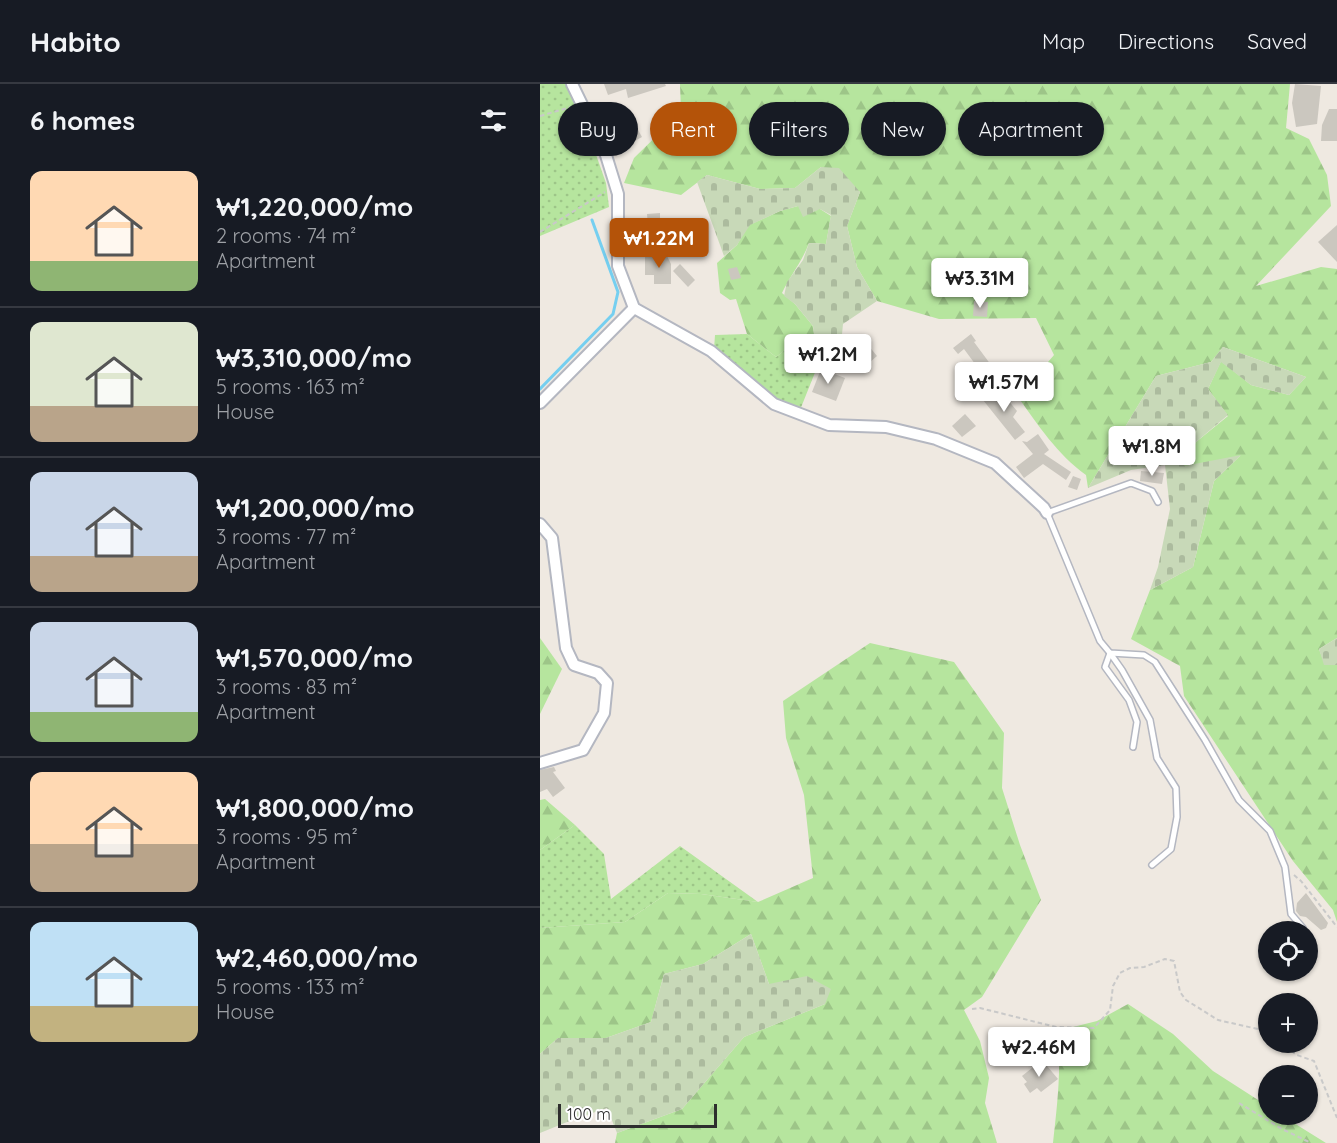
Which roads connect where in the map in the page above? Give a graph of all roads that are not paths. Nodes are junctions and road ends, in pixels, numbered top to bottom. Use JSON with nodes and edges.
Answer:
{"nodes":[{"id":1,"x":572,"y":84,"type":"edge"},
{"id":2,"x":634,"y":308,"type":"junction"},
{"id":3,"x":540,"y":403,"type":"edge"},
{"id":4,"x":1158,"y":502,"type":"dead end"},
{"id":5,"x":1047,"y":513,"type":"junction"},
{"id":6,"x":540,"y":524,"type":"edge"},
{"id":7,"x":1110,"y":653,"type":"junction"},
{"id":8,"x":1132,"y":747,"type":"dead end"},
{"id":9,"x":540,"y":764,"type":"edge"},
{"id":10,"x":1152,"y":865,"type":"dead end"},
{"id":11,"x":1297,"y":921,"type":"edge"}],
"edges":[{"from":1,"to":2,"type":"street"},
{"from":2,"to":3,"type":"street"},
{"from":2,"to":5,"type":"street"},
{"from":4,"to":5,"type":"lane"},
{"from":5,"to":7,"type":"lane"},
{"from":6,"to":9,"type":"street"},
{"from":7,"to":8,"type":"lane"},
{"from":7,"to":10,"type":"lane"},
{"from":7,"to":11,"type":"lane"}]}
